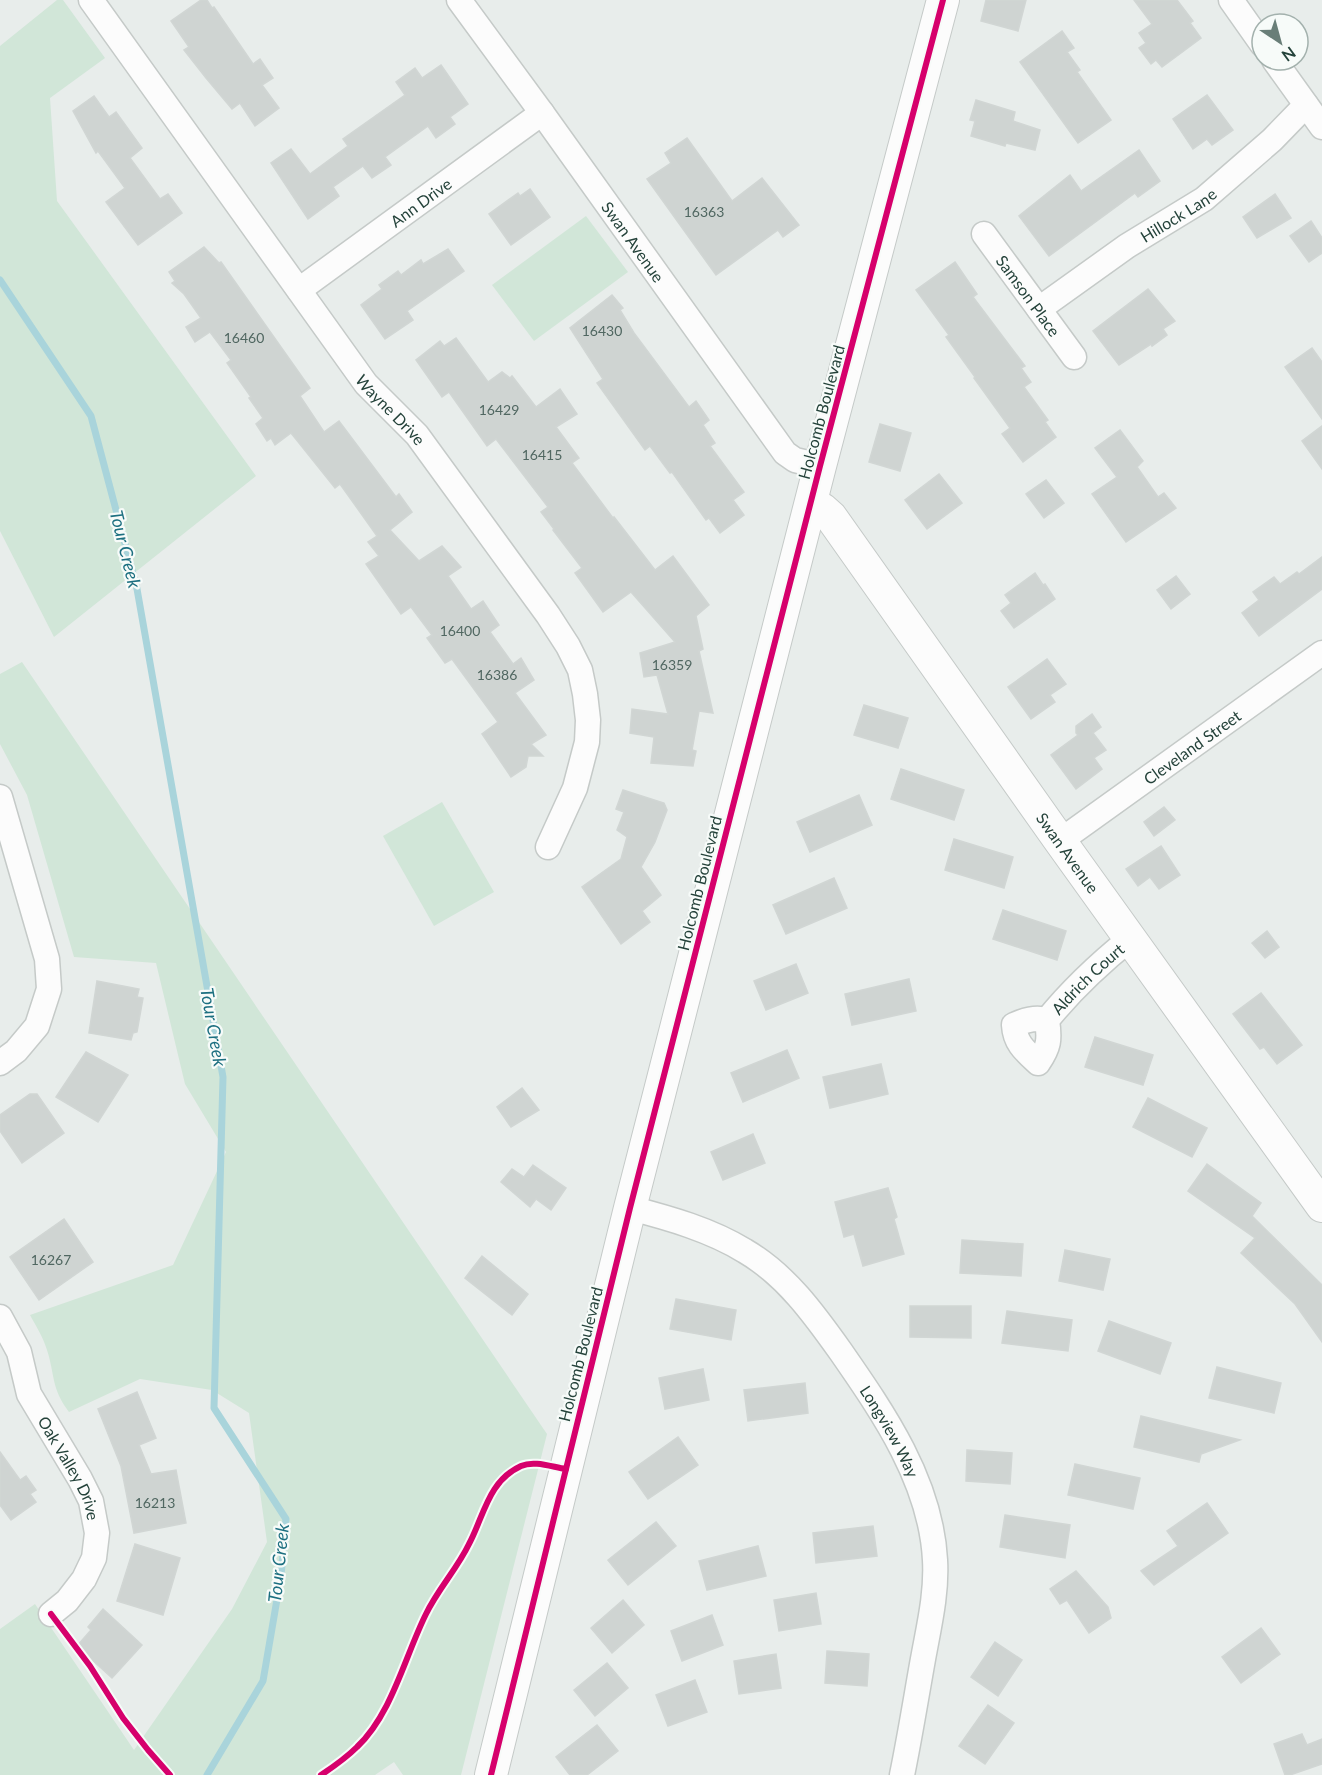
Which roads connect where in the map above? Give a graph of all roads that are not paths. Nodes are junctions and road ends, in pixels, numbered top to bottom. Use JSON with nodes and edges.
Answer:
{"nodes":[{"id":1,"x":91,"y":0,"type":"edge"},
{"id":2,"x":459,"y":0,"type":"edge"},
{"id":3,"x":944,"y":0,"type":"edge"},
{"id":4,"x":1231,"y":0,"type":"edge"},
{"id":5,"x":1250,"y":27,"type":"edge"},
{"id":6,"x":1283,"y":72,"type":"edge"},
{"id":7,"x":1306,"y":105,"type":"junction"},
{"id":8,"x":542,"y":113,"type":"junction"},
{"id":9,"x":1322,"y":127,"type":"edge"},
{"id":10,"x":984,"y":234,"type":"dead end"},
{"id":11,"x":299,"y":290,"type":"junction"},
{"id":12,"x":1039,"y":309,"type":"junction"},
{"id":13,"x":1074,"y":357,"type":"dead end"},
{"id":14,"x":820,"y":466,"type":"junction"},
{"id":15,"x":811,"y":504,"type":"junction"},
{"id":16,"x":1322,"y":653,"type":"edge"},
{"id":17,"x":0,"y":797,"type":"edge"},
{"id":18,"x":1060,"y":841,"type":"junction"},
{"id":19,"x":548,"y":847,"type":"dead end"},
{"id":20,"x":1131,"y":938,"type":"junction"},
{"id":21,"x":1047,"y":1020,"type":"dead end"},
{"id":22,"x":0,"y":1063,"type":"edge"},
{"id":23,"x":1322,"y":1206,"type":"edge"},
{"id":24,"x":630,"y":1208,"type":"junction"},
{"id":25,"x":0,"y":1317,"type":"edge"},
{"id":26,"x":51,"y":1614,"type":"dead end"},
{"id":27,"x":491,"y":1775,"type":"edge"},
{"id":28,"x":902,"y":1775,"type":"edge"}],
"edges":[{"from":1,"to":11,"type":"street","name":"Wayne Drive"},
{"from":2,"to":8,"type":"street","name":"Swan Avenue"},
{"from":3,"to":14,"type":"street","name":"Holcomb Boulevard"},
{"from":4,"to":5,"type":"street"},
{"from":6,"to":7,"type":"street"},
{"from":7,"to":9,"type":"street"},
{"from":7,"to":12,"type":"street","name":"Hillock Lane"},
{"from":8,"to":11,"type":"street","name":"Ann Drive"},
{"from":8,"to":14,"type":"street","name":"Swan Avenue"},
{"from":10,"to":12,"type":"street","name":"Samson Place"},
{"from":11,"to":19,"type":"street","name":"Wayne Drive"},
{"from":12,"to":13,"type":"street","name":"Samson Place"},
{"from":14,"to":15,"type":"street","name":"Holcomb Boulevard"},
{"from":15,"to":18,"type":"street","name":"Swan Avenue"},
{"from":15,"to":24,"type":"street","name":"Holcomb Boulevard"},
{"from":16,"to":18,"type":"street","name":"Cleveland Street"},
{"from":17,"to":22,"type":"street"},
{"from":18,"to":20,"type":"street","name":"Swan Avenue"},
{"from":20,"to":21,"type":"street","name":"Aldrich Court"},
{"from":20,"to":23,"type":"street","name":"Swan Avenue"},
{"from":24,"to":27,"type":"street","name":"Holcomb Boulevard"},
{"from":24,"to":28,"type":"street","name":"Longview Way"},
{"from":25,"to":26,"type":"street","name":"Oak Valley Drive"}]}
